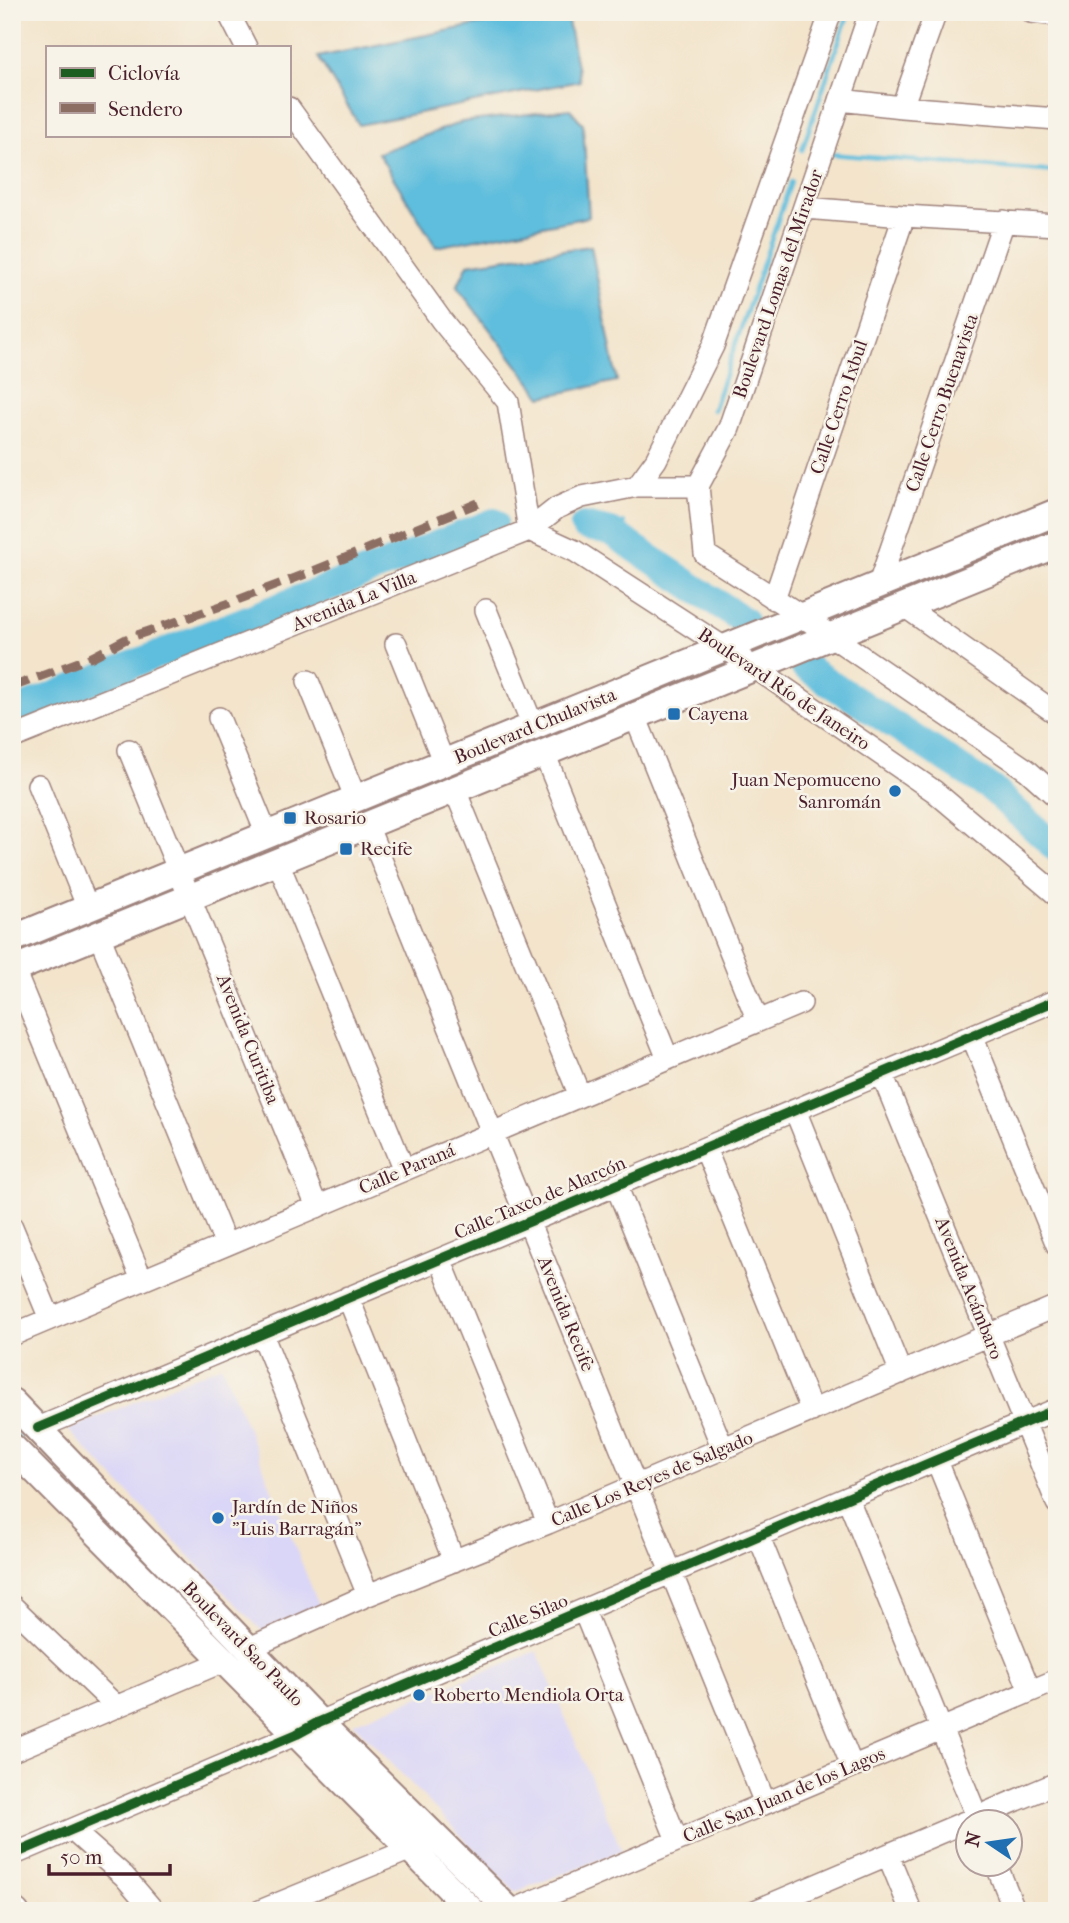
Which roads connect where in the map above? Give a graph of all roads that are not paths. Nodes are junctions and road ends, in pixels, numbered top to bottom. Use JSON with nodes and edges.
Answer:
{"nodes":[{"id":1,"x":228,"y":12,"type":"edge"},
{"id":2,"x":831,"y":12,"type":"edge"},
{"id":3,"x":870,"y":12,"type":"edge"},
{"id":4,"x":936,"y":12,"type":"edge"},
{"id":5,"x":1031,"y":12,"type":"edge"},
{"id":6,"x":1057,"y":15,"type":"edge"},
{"id":7,"x":245,"y":46,"type":"edge"},
{"id":8,"x":840,"y":100,"type":"junction"},
{"id":9,"x":902,"y":107,"type":"junction"},
{"id":10,"x":290,"y":109,"type":"edge"},
{"id":11,"x":1057,"y":119,"type":"edge"},
{"id":12,"x":779,"y":163,"type":"junction"},
{"id":13,"x":815,"y":174,"type":"junction"},
{"id":14,"x":805,"y":208,"type":"junction"},
{"id":15,"x":904,"y":216,"type":"junction"},
{"id":16,"x":1004,"y":221,"type":"junction"},
{"id":17,"x":1057,"y":225,"type":"edge"},
{"id":18,"x":637,"y":486,"type":"junction"},
{"id":19,"x":698,"y":486,"type":"junction"},
{"id":20,"x":1057,"y":512,"type":"edge"},
{"id":21,"x":530,"y":530,"type":"junction"},
{"id":22,"x":1057,"y":544,"type":"edge"},
{"id":23,"x":879,"y":584,"type":"junction"},
{"id":24,"x":774,"y":598,"type":"junction"},
{"id":25,"x":904,"y":606,"type":"junction"},
{"id":26,"x":486,"y":610,"type":"dead end"},
{"id":27,"x":802,"y":616,"type":"junction"},
{"id":28,"x":831,"y":636,"type":"junction"},
{"id":29,"x":396,"y":644,"type":"dead end"},
{"id":30,"x":724,"y":648,"type":"junction"},
{"id":31,"x":754,"y":667,"type":"junction"},
{"id":32,"x":308,"y":681,"type":"dead end"},
{"id":33,"x":1057,"y":714,"type":"edge"},
{"id":34,"x":635,"y":716,"type":"junction"},
{"id":35,"x":219,"y":718,"type":"dead end"},
{"id":36,"x":533,"y":726,"type":"junction"},
{"id":37,"x":12,"y":738,"type":"edge"},
{"id":38,"x":129,"y":750,"type":"dead end"},
{"id":39,"x":544,"y":753,"type":"junction"},
{"id":40,"x":444,"y":763,"type":"junction"},
{"id":41,"x":38,"y":785,"type":"dead end"},
{"id":42,"x":455,"y":790,"type":"junction"},
{"id":43,"x":1057,"y":797,"type":"edge"},
{"id":44,"x":356,"y":799,"type":"junction"},
{"id":45,"x":367,"y":825,"type":"junction"},
{"id":46,"x":267,"y":835,"type":"junction"},
{"id":47,"x":278,"y":862,"type":"junction"},
{"id":48,"x":179,"y":871,"type":"junction"},
{"id":49,"x":1057,"y":895,"type":"edge"},
{"id":50,"x":190,"y":898,"type":"junction"},
{"id":51,"x":88,"y":908,"type":"junction"},
{"id":52,"x":99,"y":935,"type":"junction"},
{"id":53,"x":12,"y":939,"type":"edge"},
{"id":54,"x":13,"y":970,"type":"edge"},
{"id":55,"x":1057,"y":1000,"type":"edge"},
{"id":56,"x":801,"y":1003,"type":"dead end"},
{"id":57,"x":758,"y":1021,"type":"junction"},
{"id":58,"x":972,"y":1036,"type":"junction"},
{"id":59,"x":668,"y":1059,"type":"junction"},
{"id":60,"x":882,"y":1074,"type":"junction"},
{"id":61,"x":580,"y":1096,"type":"junction"},
{"id":62,"x":795,"y":1110,"type":"junction"},
{"id":63,"x":492,"y":1133,"type":"junction"},
{"id":64,"x":705,"y":1148,"type":"junction"},
{"id":65,"x":404,"y":1170,"type":"junction"},
{"id":66,"x":616,"y":1185,"type":"junction"},
{"id":67,"x":317,"y":1207,"type":"junction"},
{"id":68,"x":529,"y":1222,"type":"junction"},
{"id":69,"x":12,"y":1227,"type":"edge"},
{"id":70,"x":226,"y":1245,"type":"junction"},
{"id":71,"x":1057,"y":1245,"type":"edge"},
{"id":72,"x":440,"y":1259,"type":"junction"},
{"id":73,"x":142,"y":1280,"type":"junction"},
{"id":74,"x":348,"y":1297,"type":"junction"},
{"id":75,"x":1057,"y":1306,"type":"edge"},
{"id":76,"x":50,"y":1319,"type":"junction"},
{"id":77,"x":262,"y":1334,"type":"junction"},
{"id":78,"x":12,"y":1335,"type":"edge"},
{"id":79,"x":988,"y":1335,"type":"junction"},
{"id":80,"x":901,"y":1373,"type":"junction"},
{"id":81,"x":12,"y":1402,"type":"edge"},
{"id":82,"x":1057,"y":1409,"type":"edge"},
{"id":83,"x":812,"y":1411,"type":"junction"},
{"id":84,"x":1024,"y":1423,"type":"junction"},
{"id":85,"x":38,"y":1428,"type":"junction"},
{"id":86,"x":12,"y":1447,"type":"edge"},
{"id":87,"x":723,"y":1448,"type":"junction"},
{"id":88,"x":937,"y":1461,"type":"junction"},
{"id":89,"x":636,"y":1486,"type":"junction"},
{"id":90,"x":848,"y":1499,"type":"junction"},
{"id":91,"x":1057,"y":1503,"type":"edge"},
{"id":92,"x":548,"y":1523,"type":"junction"},
{"id":93,"x":759,"y":1537,"type":"junction"},
{"id":94,"x":454,"y":1561,"type":"junction"},
{"id":95,"x":672,"y":1574,"type":"junction"},
{"id":96,"x":368,"y":1595,"type":"junction"},
{"id":97,"x":12,"y":1606,"type":"edge"},
{"id":98,"x":584,"y":1611,"type":"junction"},
{"id":99,"x":236,"y":1655,"type":"junction"},
{"id":100,"x":1057,"y":1680,"type":"edge"},
{"id":101,"x":1030,"y":1691,"type":"junction"},
{"id":102,"x":117,"y":1707,"type":"junction"},
{"id":103,"x":308,"y":1728,"type":"junction"},
{"id":104,"x":941,"y":1729,"type":"junction"},
{"id":105,"x":14,"y":1747,"type":"edge"},
{"id":106,"x":852,"y":1766,"type":"junction"},
{"id":107,"x":1057,"y":1783,"type":"edge"},
{"id":108,"x":765,"y":1803,"type":"junction"},
{"id":109,"x":973,"y":1808,"type":"edge"},
{"id":110,"x":1002,"y":1808,"type":"edge"},
{"id":111,"x":954,"y":1829,"type":"edge"},
{"id":112,"x":72,"y":1830,"type":"junction"},
{"id":113,"x":677,"y":1840,"type":"junction"},
{"id":114,"x":411,"y":1849,"type":"junction"},
{"id":115,"x":888,"y":1855,"type":"junction"},
{"id":116,"x":12,"y":1856,"type":"edge"},
{"id":117,"x":1002,"y":1878,"type":"edge"},
{"id":118,"x":805,"y":1901,"type":"edge"},
{"id":119,"x":12,"y":1906,"type":"edge"},
{"id":120,"x":18,"y":1911,"type":"edge"},
{"id":121,"x":154,"y":1911,"type":"edge"},
{"id":122,"x":260,"y":1911,"type":"edge"},
{"id":123,"x":472,"y":1911,"type":"edge"},
{"id":124,"x":510,"y":1911,"type":"edge"},
{"id":125,"x":755,"y":1911,"type":"edge"},
{"id":126,"x":911,"y":1911,"type":"edge"},
{"id":127,"x":1015,"y":1911,"type":"edge"}],
"edges":[{"from":1,"to":7,"type":"street"},
{"from":2,"to":12,"type":"street","name":"Boulevard Lomas del Mirador"},
{"from":3,"to":8,"type":"street","name":"Boulevard Lomas del Mirador"},
{"from":4,"to":9,"type":"street"},
{"from":5,"to":6,"type":"street"},
{"from":8,"to":9,"type":"street"},
{"from":8,"to":13,"type":"street","name":"Boulevard Lomas del Mirador"},
{"from":9,"to":11,"type":"street"},
{"from":10,"to":21,"type":"street"},
{"from":12,"to":13,"type":"street"},
{"from":12,"to":18,"type":"street","name":"Boulevard Lomas del Mirador"},
{"from":13,"to":14,"type":"street","name":"Boulevard Lomas del Mirador"},
{"from":14,"to":15,"type":"street"},
{"from":14,"to":19,"type":"street","name":"Boulevard Lomas del Mirador"},
{"from":15,"to":16,"type":"street"},
{"from":15,"to":24,"type":"street","name":"Calle Cerro Ixbul"},
{"from":16,"to":17,"type":"street"},
{"from":16,"to":23,"type":"street","name":"Calle Cerro Buenavista"},
{"from":18,"to":19,"type":"street","name":"Avenida La Villa"},
{"from":18,"to":21,"type":"street","name":"Avenida La Villa"},
{"from":19,"to":24,"type":"street"},
{"from":20,"to":23,"type":"main road","name":"Boulevard Chulavista"},
{"from":21,"to":30,"type":"street","name":"Boulevard Río de Janeiro"},
{"from":21,"to":37,"type":"street","name":"Avenida La Villa"},
{"from":22,"to":25,"type":"main road","name":"Boulevard Chulavista"},
{"from":23,"to":27,"type":"main road","name":"Boulevard Chulavista"},
{"from":24,"to":27,"type":"street"},
{"from":25,"to":28,"type":"main road","name":"Boulevard Chulavista"},
{"from":25,"to":33,"type":"street"},
{"from":26,"to":36,"type":"street"},
{"from":27,"to":28,"type":"street"},
{"from":27,"to":30,"type":"main road","name":"Boulevard Chulavista"},
{"from":28,"to":31,"type":"main road","name":"Boulevard Chulavista"},
{"from":28,"to":43,"type":"street"},
{"from":29,"to":40,"type":"street"},
{"from":30,"to":31,"type":"street","name":"Boulevard Río de Janeiro"},
{"from":30,"to":36,"type":"main road","name":"Boulevard Chulavista"},
{"from":31,"to":34,"type":"main road","name":"Boulevard Chulavista"},
{"from":31,"to":49,"type":"street","name":"Boulevard Río de Janeiro"},
{"from":32,"to":44,"type":"street"},
{"from":34,"to":39,"type":"main road","name":"Boulevard Chulavista"},
{"from":34,"to":57,"type":"street"},
{"from":35,"to":46,"type":"street"},
{"from":36,"to":40,"type":"main road","name":"Boulevard Chulavista"},
{"from":38,"to":48,"type":"street","name":"Avenida Curitiba"},
{"from":39,"to":42,"type":"main road","name":"Boulevard Chulavista"},
{"from":39,"to":59,"type":"street"},
{"from":40,"to":44,"type":"main road","name":"Boulevard Chulavista"},
{"from":41,"to":51,"type":"street"},
{"from":42,"to":45,"type":"main road","name":"Boulevard Chulavista"},
{"from":42,"to":61,"type":"street"},
{"from":44,"to":46,"type":"main road","name":"Boulevard Chulavista"},
{"from":45,"to":47,"type":"main road","name":"Boulevard Chulavista"},
{"from":45,"to":63,"type":"street","name":"Avenida Recife"},
{"from":46,"to":48,"type":"main road","name":"Boulevard Chulavista"},
{"from":47,"to":50,"type":"main road","name":"Boulevard Chulavista"},
{"from":47,"to":65,"type":"street"},
{"from":48,"to":50,"type":"street","name":"Avenida Curitiba"},
{"from":48,"to":51,"type":"main road","name":"Boulevard Chulavista"},
{"from":50,"to":52,"type":"main road","name":"Boulevard Chulavista"},
{"from":50,"to":67,"type":"street","name":"Avenida Curitiba"},
{"from":51,"to":53,"type":"main road","name":"Boulevard Chulavista"},
{"from":52,"to":54,"type":"main road","name":"Boulevard Chulavista"},
{"from":52,"to":70,"type":"street"},
{"from":54,"to":73,"type":"street"},
{"from":55,"to":58,"type":"street","name":"Calle Taxco de Alarcón"},
{"from":56,"to":57,"type":"street","name":"Calle Paraná"},
{"from":57,"to":59,"type":"street","name":"Calle Paraná"},
{"from":58,"to":60,"type":"street","name":"Calle Taxco de Alarcón"},
{"from":58,"to":71,"type":"street"},
{"from":59,"to":61,"type":"street","name":"Calle Paraná"},
{"from":60,"to":62,"type":"street","name":"Calle Taxco de Alarcón"},
{"from":60,"to":79,"type":"street","name":"Avenida Acámbaro"},
{"from":61,"to":63,"type":"street","name":"Calle Paraná"},
{"from":62,"to":64,"type":"street","name":"Calle Taxco de Alarcón"},
{"from":62,"to":80,"type":"street"},
{"from":63,"to":65,"type":"street","name":"Calle Paraná"},
{"from":63,"to":68,"type":"street","name":"Avenida Recife"},
{"from":64,"to":66,"type":"street","name":"Calle Taxco de Alarcón"},
{"from":64,"to":83,"type":"street"},
{"from":65,"to":67,"type":"street","name":"Calle Paraná"},
{"from":66,"to":68,"type":"street","name":"Calle Taxco de Alarcón"},
{"from":66,"to":87,"type":"street"},
{"from":67,"to":70,"type":"street","name":"Calle Paraná"},
{"from":68,"to":72,"type":"street","name":"Calle Taxco de Alarcón"},
{"from":68,"to":89,"type":"street","name":"Avenida Recife"},
{"from":69,"to":76,"type":"street"},
{"from":70,"to":73,"type":"street","name":"Calle Paraná"},
{"from":72,"to":74,"type":"street","name":"Calle Taxco de Alarcón"},
{"from":72,"to":92,"type":"street"},
{"from":73,"to":76,"type":"street","name":"Calle Paraná"},
{"from":74,"to":77,"type":"street","name":"Calle Taxco de Alarcón"},
{"from":74,"to":94,"type":"street"},
{"from":75,"to":79,"type":"street","name":"Calle Los Reyes de Salgado"},
{"from":76,"to":78,"type":"street","name":"Calle Paraná"},
{"from":77,"to":85,"type":"street","name":"Calle Taxco de Alarcón"},
{"from":77,"to":96,"type":"street"},
{"from":79,"to":80,"type":"street","name":"Calle Los Reyes de Salgado"},
{"from":79,"to":84,"type":"street","name":"Avenida Acámbaro"},
{"from":80,"to":83,"type":"street","name":"Calle Los Reyes de Salgado"},
{"from":81,"to":85,"type":"main road","name":"Boulevard Sao Paulo"},
{"from":82,"to":84,"type":"street","name":"Calle Silao"},
{"from":83,"to":87,"type":"street","name":"Calle Los Reyes de Salgado"},
{"from":84,"to":88,"type":"street","name":"Calle Silao"},
{"from":84,"to":91,"type":"street","name":"Avenida Acámbaro"},
{"from":85,"to":99,"type":"main road","name":"Boulevard Sao Paulo"},
{"from":86,"to":99,"type":"main road","name":"Boulevard Sao Paulo"},
{"from":87,"to":89,"type":"street","name":"Calle Los Reyes de Salgado"},
{"from":88,"to":90,"type":"street","name":"Calle Silao"},
{"from":88,"to":101,"type":"street"},
{"from":89,"to":92,"type":"street","name":"Calle Los Reyes de Salgado"},
{"from":89,"to":95,"type":"street","name":"Avenida Recife"},
{"from":90,"to":93,"type":"street","name":"Calle Silao"},
{"from":90,"to":104,"type":"street"},
{"from":92,"to":94,"type":"street","name":"Calle Los Reyes de Salgado"},
{"from":93,"to":95,"type":"street","name":"Calle Silao"},
{"from":93,"to":106,"type":"street"},
{"from":94,"to":96,"type":"street","name":"Calle Los Reyes de Salgado"},
{"from":95,"to":98,"type":"street","name":"Calle Silao"},
{"from":95,"to":108,"type":"street","name":"Avenida Recife"},
{"from":96,"to":99,"type":"street","name":"Calle Los Reyes de Salgado"},
{"from":97,"to":102,"type":"street"},
{"from":98,"to":103,"type":"street","name":"Calle Silao"},
{"from":98,"to":113,"type":"street"},
{"from":99,"to":102,"type":"street","name":"Calle Los Reyes de Salgado"},
{"from":99,"to":103,"type":"main road","name":"Boulevard Sao Paulo"},
{"from":100,"to":101,"type":"street","name":"Calle San Juan de los Lagos"},
{"from":101,"to":104,"type":"street","name":"Calle San Juan de los Lagos"},
{"from":102,"to":105,"type":"street","name":"Calle Los Reyes de Salgado"},
{"from":103,"to":112,"type":"street","name":"Calle Silao"},
{"from":103,"to":114,"type":"main road","name":"Boulevard Sao Paulo"},
{"from":103,"to":124,"type":"main road","name":"Boulevard Sao Paulo"},
{"from":104,"to":106,"type":"street","name":"Calle San Juan de los Lagos"},
{"from":104,"to":109,"type":"street"},
{"from":106,"to":108,"type":"street","name":"Calle San Juan de los Lagos"},
{"from":107,"to":110,"type":"street"},
{"from":108,"to":113,"type":"street","name":"Calle San Juan de los Lagos"},
{"from":111,"to":115,"type":"street"},
{"from":112,"to":116,"type":"street","name":"Calle Silao"},
{"from":112,"to":121,"type":"street"},
{"from":113,"to":124,"type":"street","name":"Calle San Juan de los Lagos"},
{"from":114,"to":122,"type":"street"},
{"from":114,"to":123,"type":"main road","name":"Boulevard Sao Paulo"},
{"from":115,"to":118,"type":"street"},
{"from":115,"to":126,"type":"street"},
{"from":117,"to":127,"type":"street"},
{"from":118,"to":125,"type":"street"},
{"from":119,"to":120,"type":"street"}]}
